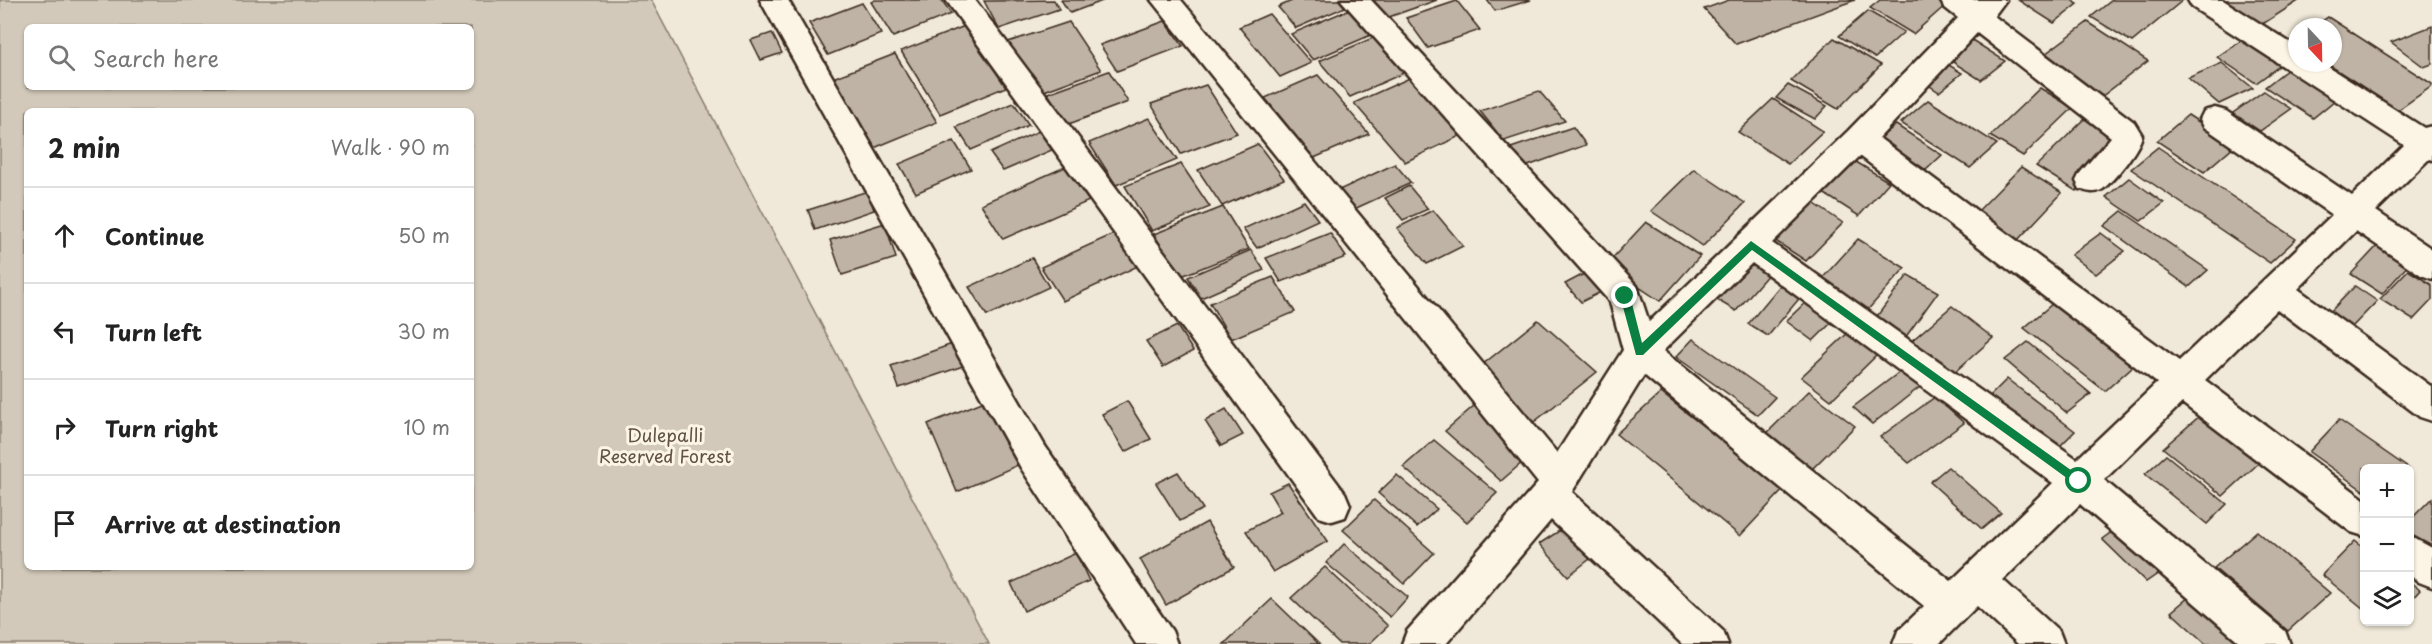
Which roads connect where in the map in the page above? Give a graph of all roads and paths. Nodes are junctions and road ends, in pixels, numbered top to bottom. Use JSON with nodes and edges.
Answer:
{"nodes":[{"id":1,"x":774,"y":0,"type":"edge"},
{"id":2,"x":960,"y":0,"type":"edge"},
{"id":3,"x":1165,"y":0,"type":"edge"},
{"id":4,"x":1355,"y":0,"type":"edge"},
{"id":5,"x":2202,"y":0,"type":"edge"},
{"id":6,"x":1974,"y":6,"type":"edge"},
{"id":7,"x":2288,"y":56,"type":"edge"},
{"id":8,"x":2314,"y":72,"type":"edge"},
{"id":9,"x":2215,"y":119,"type":"dead end"},
{"id":10,"x":1859,"y":139,"type":"junction"},
{"id":11,"x":2430,"y":143,"type":"edge"},
{"id":12,"x":2091,"y":181,"type":"dead end"},
{"id":13,"x":2353,"y":213,"type":"junction"},
{"id":14,"x":1751,"y":245,"type":"junction"},
{"id":15,"x":2432,"y":266,"type":"edge"},
{"id":16,"x":2275,"y":290,"type":"junction"},
{"id":17,"x":1640,"y":352,"type":"junction"},
{"id":18,"x":2181,"y":381,"type":"junction"},
{"id":19,"x":2432,"y":406,"type":"edge"},
{"id":20,"x":2079,"y":481,"type":"junction"},
{"id":21,"x":1554,"y":488,"type":"junction"},
{"id":22,"x":1332,"y":505,"type":"dead end"},
{"id":23,"x":2361,"y":518,"type":"edge"},
{"id":24,"x":2414,"y":557,"type":"edge"},
{"id":25,"x":2432,"y":570,"type":"edge"},
{"id":26,"x":1964,"y":593,"type":"junction"},
{"id":27,"x":1158,"y":644,"type":"edge"},
{"id":28,"x":1421,"y":644,"type":"edge"},
{"id":29,"x":1709,"y":644,"type":"edge"},
{"id":30,"x":1912,"y":644,"type":"edge"},
{"id":31,"x":2045,"y":644,"type":"edge"},
{"id":32,"x":2271,"y":644,"type":"edge"}],
"edges":[{"from":1,"to":27,"type":"street"},
{"from":2,"to":22,"type":"street"},
{"from":3,"to":21,"type":"street"},
{"from":4,"to":17,"type":"street"},
{"from":5,"to":7,"type":"street"},
{"from":6,"to":10,"type":"street"},
{"from":6,"to":12,"type":"street"},
{"from":8,"to":11,"type":"street"},
{"from":9,"to":13,"type":"street"},
{"from":10,"to":14,"type":"street"},
{"from":10,"to":18,"type":"street"},
{"from":11,"to":13,"type":"street"},
{"from":13,"to":15,"type":"street"},
{"from":13,"to":16,"type":"street"},
{"from":14,"to":17,"type":"street"},
{"from":14,"to":20,"type":"street"},
{"from":16,"to":18,"type":"street"},
{"from":16,"to":19,"type":"street"},
{"from":17,"to":21,"type":"street"},
{"from":17,"to":26,"type":"street"},
{"from":18,"to":20,"type":"street"},
{"from":18,"to":23,"type":"street"},
{"from":20,"to":26,"type":"street"},
{"from":20,"to":32,"type":"street"},
{"from":21,"to":28,"type":"street"},
{"from":21,"to":29,"type":"street"},
{"from":24,"to":25,"type":"street"},
{"from":26,"to":30,"type":"street"},
{"from":26,"to":31,"type":"street"}]}
